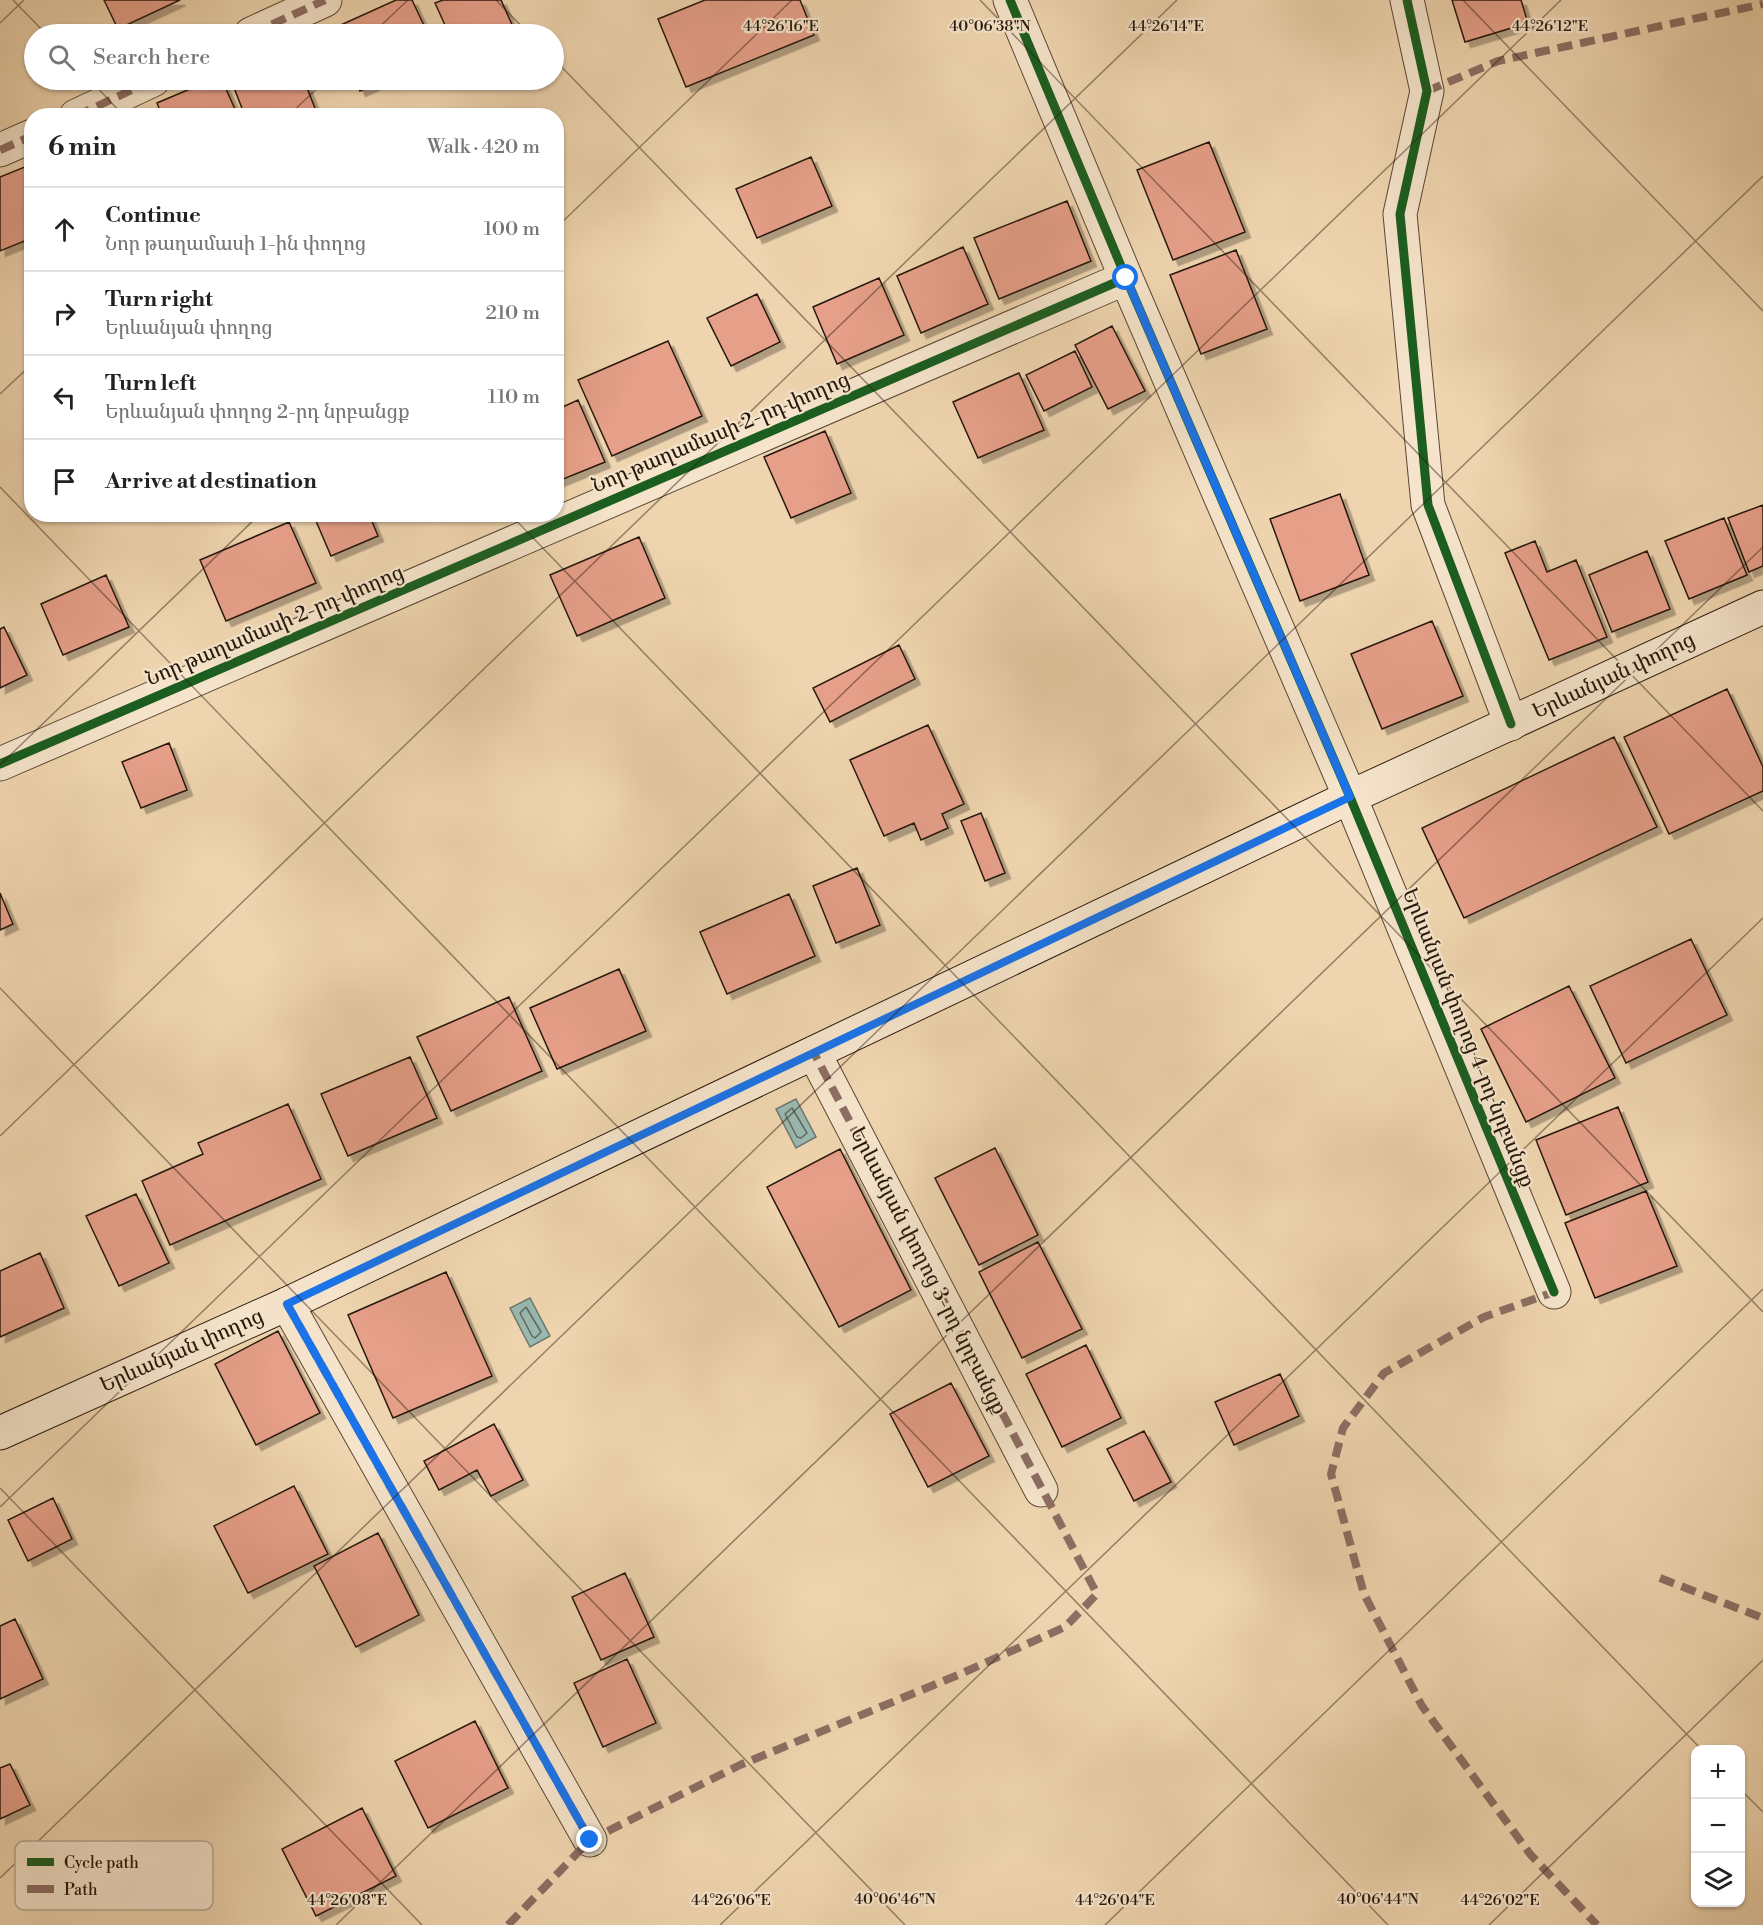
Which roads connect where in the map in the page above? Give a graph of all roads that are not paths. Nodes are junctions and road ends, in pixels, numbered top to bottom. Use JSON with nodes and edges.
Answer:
{"nodes":[{"id":1,"x":325,"y":0,"type":"edge"},
{"id":2,"x":1010,"y":0,"type":"edge"},
{"id":3,"x":1407,"y":0,"type":"edge"},
{"id":4,"x":273,"y":24,"type":"edge"},
{"id":5,"x":132,"y":90,"type":"edge"},
{"id":6,"x":93,"y":108,"type":"edge"},
{"id":7,"x":24,"y":140,"type":"edge"},
{"id":8,"x":0,"y":150,"type":"edge"},
{"id":9,"x":1126,"y":278,"type":"junction"},
{"id":10,"x":564,"y":521,"type":"edge"},
{"id":11,"x":561,"y":522,"type":"edge"},
{"id":12,"x":1763,"y":607,"type":"edge"},
{"id":13,"x":1511,"y":723,"type":"junction"},
{"id":14,"x":0,"y":764,"type":"edge"},
{"id":15,"x":1350,"y":797,"type":"junction"},
{"id":16,"x":814,"y":1053,"type":"junction"},
{"id":17,"x":1554,"y":1292,"type":"dead end"},
{"id":18,"x":287,"y":1304,"type":"junction"},
{"id":19,"x":0,"y":1433,"type":"edge"},
{"id":20,"x":1041,"y":1490,"type":"dead end"},
{"id":21,"x":590,"y":1840,"type":"dead end"}],
"edges":[{"from":1,"to":4,"type":"street"},
{"from":2,"to":9,"type":"street","name":"Երևանյան փողոց 4-րդ նրբանցք"},
{"from":3,"to":13,"type":"street"},
{"from":5,"to":6,"type":"street"},
{"from":7,"to":8,"type":"street"},
{"from":9,"to":10,"type":"street","name":"Նոր թաղամասի 2-րդ փողոց"},
{"from":9,"to":15,"type":"street","name":"Երևանյան փողոց 4-րդ նրբանցք"},
{"from":11,"to":14,"type":"street","name":"Նոր թաղամասի 2-րդ փողոց"},
{"from":12,"to":13,"type":"street","name":"Երևանյան փողոց"},
{"from":13,"to":15,"type":"street","name":"Երևանյան փողոց"},
{"from":15,"to":16,"type":"street","name":"Երևանյան փողոց"},
{"from":15,"to":17,"type":"street","name":"Երևանյան փողոց 4-րդ նրբանցք"},
{"from":16,"to":18,"type":"street","name":"Երևանյան փողոց"},
{"from":16,"to":20,"type":"street","name":"Երևանյան փողոց 3-րդ նրբանցք"},
{"from":18,"to":19,"type":"street","name":"Երևանյան փողոց"},
{"from":18,"to":21,"type":"street"}]}
